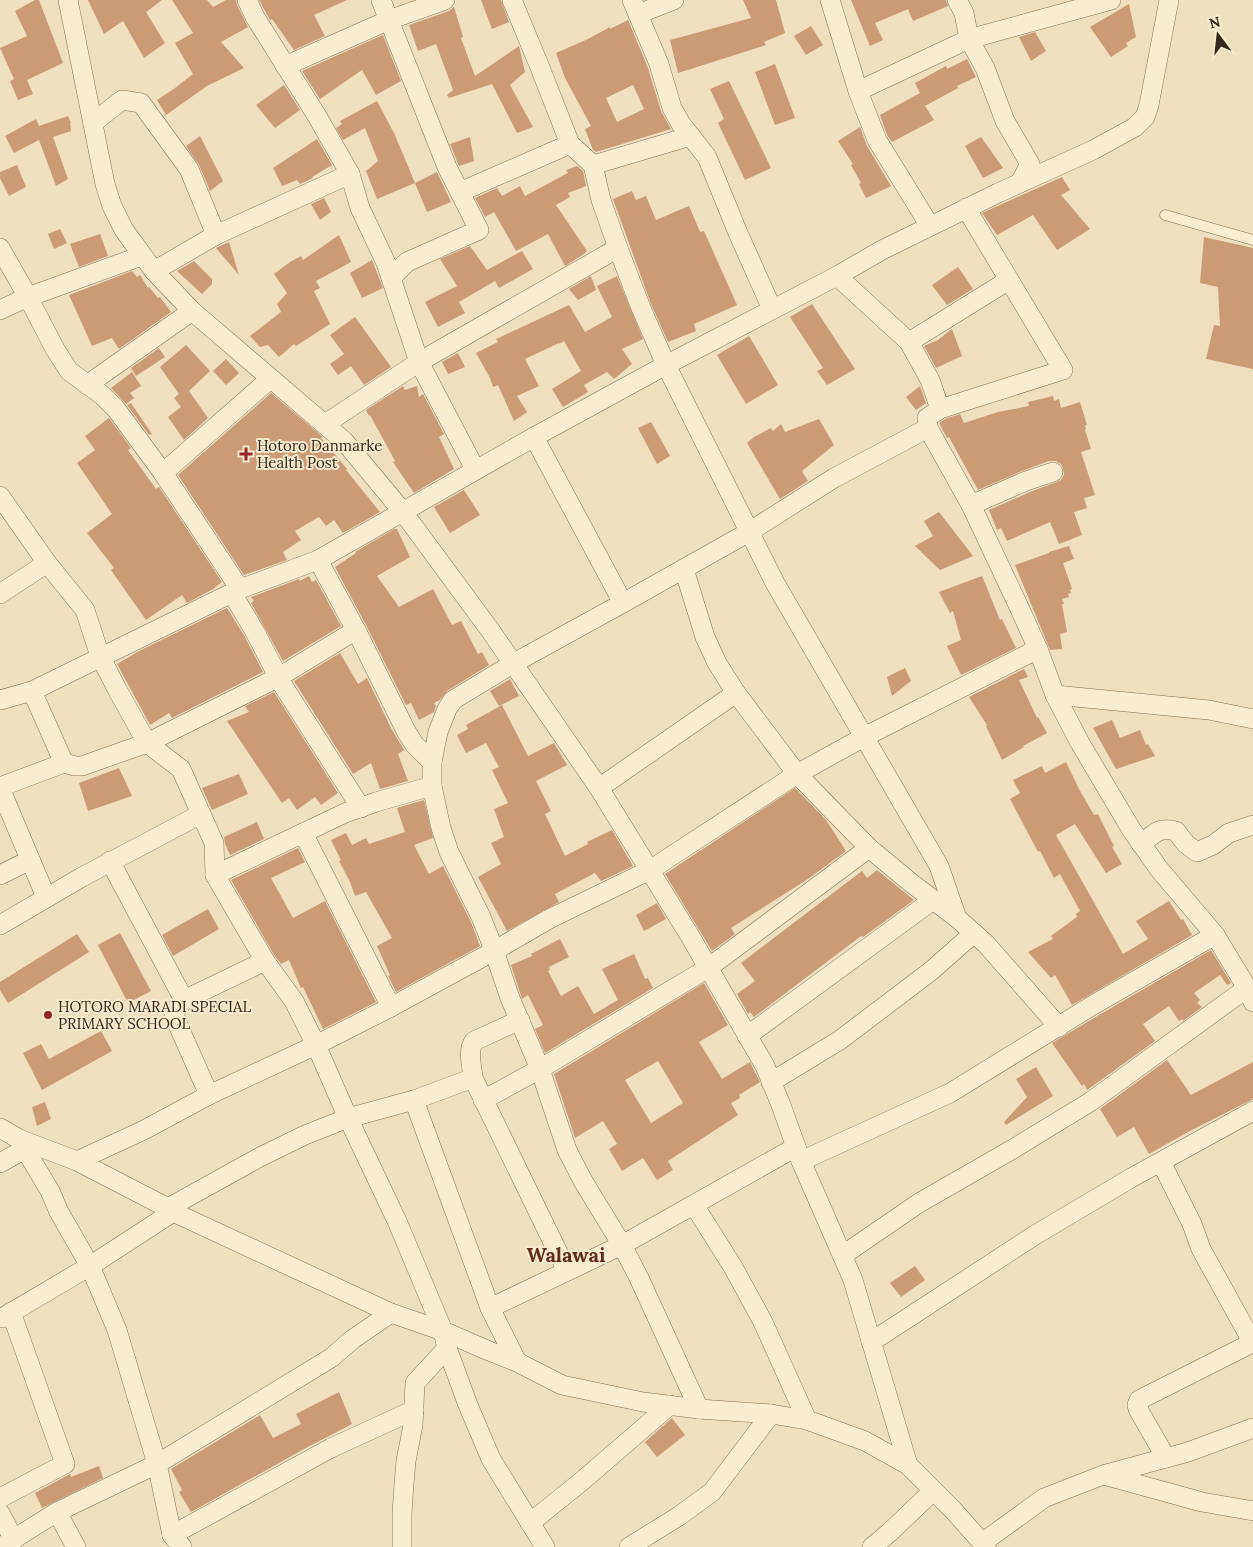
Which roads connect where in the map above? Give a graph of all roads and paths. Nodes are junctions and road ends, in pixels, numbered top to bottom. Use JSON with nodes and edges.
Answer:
{"nodes":[{"id":1,"x":68,"y":0,"type":"edge"},
{"id":2,"x":247,"y":0,"type":"edge"},
{"id":3,"x":380,"y":0,"type":"edge"},
{"id":4,"x":445,"y":0,"type":"edge"},
{"id":5,"x":512,"y":0,"type":"edge"},
{"id":6,"x":674,"y":0,"type":"edge"},
{"id":7,"x":830,"y":0,"type":"edge"},
{"id":8,"x":957,"y":0,"type":"edge"},
{"id":9,"x":1111,"y":0,"type":"edge"},
{"id":10,"x":1169,"y":0,"type":"edge"},
{"id":11,"x":635,"y":7,"type":"edge"},
{"id":12,"x":389,"y":20,"type":"junction"},
{"id":13,"x":969,"y":39,"type":"junction"},
{"id":14,"x":285,"y":66,"type":"junction"},
{"id":15,"x":858,"y":91,"type":"junction"},
{"id":16,"x":93,"y":123,"type":"junction"},
{"id":17,"x":691,"y":136,"type":"junction"},
{"id":18,"x":570,"y":144,"type":"junction"},
{"id":19,"x":593,"y":165,"type":"junction"},
{"id":20,"x":350,"y":174,"type":"junction"},
{"id":21,"x":1020,"y":183,"type":"junction"},
{"id":22,"x":460,"y":192,"type":"junction"},
{"id":23,"x":966,"y":208,"type":"junction"},
{"id":24,"x":1165,"y":215,"type":"dead end"},
{"id":25,"x":930,"y":226,"type":"junction"},
{"id":26,"x":216,"y":235,"type":"junction"},
{"id":27,"x":1253,"y":240,"type":"edge"},
{"id":28,"x":0,"y":248,"type":"edge"},
{"id":29,"x":618,"y":248,"type":"junction"},
{"id":30,"x":141,"y":256,"type":"junction"},
{"id":31,"x":154,"y":271,"type":"junction"},
{"id":32,"x":837,"y":276,"type":"junction"},
{"id":33,"x":391,"y":278,"type":"junction"},
{"id":34,"x":1009,"y":280,"type":"junction"},
{"id":35,"x":28,"y":297,"type":"junction"},
{"id":36,"x":772,"y":309,"type":"junction"},
{"id":37,"x":0,"y":310,"type":"edge"},
{"id":38,"x":192,"y":311,"type":"junction"},
{"id":39,"x":909,"y":342,"type":"junction"},
{"id":40,"x":419,"y":362,"type":"junction"},
{"id":41,"x":666,"y":365,"type":"junction"},
{"id":42,"x":270,"y":379,"type":"junction"},
{"id":43,"x":87,"y":385,"type":"junction"},
{"id":44,"x":940,"y":409,"type":"junction"},
{"id":45,"x":325,"y":424,"type":"junction"},
{"id":46,"x":928,"y":428,"type":"junction"},
{"id":47,"x":534,"y":437,"type":"junction"},
{"id":48,"x":475,"y":469,"type":"junction"},
{"id":49,"x":1053,"y":472,"type":"dead end"},
{"id":50,"x":162,"y":473,"type":"junction"},
{"id":51,"x":0,"y":496,"type":"edge"},
{"id":52,"x":970,"y":505,"type":"junction"},
{"id":53,"x":403,"y":512,"type":"junction"},
{"id":54,"x":749,"y":532,"type":"junction"},
{"id":55,"x":318,"y":560,"type":"junction"},
{"id":56,"x":47,"y":563,"type":"junction"},
{"id":57,"x":684,"y":568,"type":"junction"},
{"id":58,"x":236,"y":591,"type":"junction"},
{"id":59,"x":0,"y":594,"type":"edge"},
{"id":60,"x":623,"y":603,"type":"junction"},
{"id":61,"x":356,"y":630,"type":"junction"},
{"id":62,"x":1038,"y":649,"type":"junction"},
{"id":63,"x":100,"y":656,"type":"junction"},
{"id":64,"x":514,"y":663,"type":"junction"},
{"id":65,"x":279,"y":677,"type":"junction"},
{"id":66,"x":32,"y":691,"type":"junction"},
{"id":67,"x":736,"y":693,"type":"junction"},
{"id":68,"x":1055,"y":695,"type":"junction"},
{"id":69,"x":0,"y":700,"type":"edge"},
{"id":70,"x":1253,"y":719,"type":"edge"},
{"id":71,"x":864,"y":737,"type":"junction"},
{"id":72,"x":147,"y":743,"type":"junction"},
{"id":73,"x":432,"y":762,"type":"junction"},
{"id":74,"x":64,"y":763,"type":"junction"},
{"id":75,"x":797,"y":774,"type":"junction"},
{"id":76,"x":432,"y":786,"type":"junction"},
{"id":77,"x":0,"y":788,"type":"edge"},
{"id":78,"x":599,"y":788,"type":"junction"},
{"id":79,"x":361,"y":808,"type":"junction"},
{"id":80,"x":201,"y":814,"type":"junction"},
{"id":81,"x":1253,"y":825,"type":"edge"},
{"id":82,"x":303,"y":833,"type":"junction"},
{"id":83,"x":1141,"y":844,"type":"junction"},
{"id":84,"x":869,"y":848,"type":"junction"},
{"id":85,"x":30,"y":860,"type":"junction"},
{"id":86,"x":110,"y":862,"type":"junction"},
{"id":87,"x":650,"y":870,"type":"junction"},
{"id":88,"x":0,"y":874,"type":"edge"},
{"id":89,"x":215,"y":875,"type":"junction"},
{"id":90,"x":46,"y":897,"type":"junction"},
{"id":91,"x":933,"y":900,"type":"junction"},
{"id":92,"x":957,"y":918,"type":"junction"},
{"id":93,"x":0,"y":926,"type":"edge"},
{"id":94,"x":974,"y":933,"type":"junction"},
{"id":95,"x":1214,"y":934,"type":"junction"},
{"id":96,"x":494,"y":951,"type":"junction"},
{"id":97,"x":265,"y":961,"type":"junction"},
{"id":98,"x":708,"y":968,"type":"junction"},
{"id":99,"x":1250,"y":995,"type":"edge"},
{"id":100,"x":184,"y":1000,"type":"junction"},
{"id":101,"x":391,"y":1007,"type":"junction"},
{"id":102,"x":520,"y":1020,"type":"junction"},
{"id":103,"x":1058,"y":1027,"type":"junction"},
{"id":104,"x":747,"y":1036,"type":"junction"},
{"id":105,"x":316,"y":1045,"type":"junction"},
{"id":106,"x":540,"y":1069,"type":"junction"},
{"id":107,"x":473,"y":1078,"type":"junction"},
{"id":108,"x":771,"y":1082,"type":"junction"},
{"id":109,"x":209,"y":1094,"type":"junction"},
{"id":110,"x":414,"y":1100,"type":"junction"},
{"id":111,"x":483,"y":1100,"type":"junction"},
{"id":112,"x":1253,"y":1111,"type":"edge"},
{"id":113,"x":348,"y":1118,"type":"junction"},
{"id":114,"x":0,"y":1128,"type":"edge"},
{"id":115,"x":22,"y":1144,"type":"junction"},
{"id":116,"x":799,"y":1154,"type":"junction"},
{"id":117,"x":77,"y":1161,"type":"junction"},
{"id":118,"x":1161,"y":1162,"type":"junction"},
{"id":119,"x":0,"y":1163,"type":"edge"},
{"id":120,"x":694,"y":1204,"type":"junction"},
{"id":121,"x":171,"y":1210,"type":"junction"},
{"id":122,"x":622,"y":1245,"type":"junction"},
{"id":123,"x":843,"y":1255,"type":"junction"},
{"id":124,"x":90,"y":1266,"type":"junction"},
{"id":125,"x":567,"y":1271,"type":"junction"},
{"id":126,"x":490,"y":1308,"type":"junction"},
{"id":127,"x":391,"y":1313,"type":"junction"},
{"id":128,"x":6,"y":1316,"type":"edge"},
{"id":129,"x":445,"y":1339,"type":"junction"},
{"id":130,"x":871,"y":1342,"type":"junction"},
{"id":131,"x":517,"y":1362,"type":"junction"},
{"id":132,"x":670,"y":1405,"type":"junction"},
{"id":133,"x":699,"y":1409,"type":"junction"},
{"id":134,"x":414,"y":1410,"type":"junction"},
{"id":135,"x":771,"y":1414,"type":"junction"},
{"id":136,"x":807,"y":1420,"type":"junction"},
{"id":137,"x":1253,"y":1428,"type":"edge"},
{"id":138,"x":1166,"y":1458,"type":"junction"},
{"id":139,"x":157,"y":1464,"type":"junction"},
{"id":140,"x":908,"y":1465,"type":"junction"},
{"id":141,"x":1102,"y":1475,"type":"junction"},
{"id":142,"x":934,"y":1491,"type":"junction"},
{"id":143,"x":0,"y":1498,"type":"edge"},
{"id":144,"x":1253,"y":1511,"type":"edge"},
{"id":145,"x":57,"y":1512,"type":"junction"},
{"id":146,"x":0,"y":1513,"type":"edge"},
{"id":147,"x":530,"y":1523,"type":"junction"},
{"id":148,"x":177,"y":1541,"type":"edge"},
{"id":149,"x":7,"y":1544,"type":"edge"},
{"id":150,"x":984,"y":1545,"type":"edge"},
{"id":151,"x":76,"y":1547,"type":"edge"},
{"id":152,"x":402,"y":1547,"type":"edge"},
{"id":153,"x":545,"y":1547,"type":"edge"},
{"id":154,"x":629,"y":1547,"type":"edge"},
{"id":155,"x":872,"y":1547,"type":"edge"}],
"edges":[{"from":1,"to":16,"type":"street"},
{"from":2,"to":14,"type":"street"},
{"from":3,"to":12,"type":"street"},
{"from":4,"to":12,"type":"street"},
{"from":5,"to":18,"type":"street"},
{"from":6,"to":11,"type":"street"},
{"from":7,"to":15,"type":"street"},
{"from":8,"to":13,"type":"street"},
{"from":9,"to":13,"type":"street"},
{"from":10,"to":21,"type":"street"},
{"from":11,"to":17,"type":"street"},
{"from":12,"to":14,"type":"street"},
{"from":12,"to":22,"type":"street"},
{"from":13,"to":15,"type":"street"},
{"from":13,"to":21,"type":"street"},
{"from":14,"to":20,"type":"street"},
{"from":15,"to":25,"type":"street"},
{"from":16,"to":26,"type":"street"},
{"from":16,"to":30,"type":"street"},
{"from":17,"to":19,"type":"street"},
{"from":17,"to":36,"type":"street"},
{"from":18,"to":19,"type":"street"},
{"from":18,"to":22,"type":"street"},
{"from":19,"to":29,"type":"street"},
{"from":20,"to":26,"type":"street"},
{"from":20,"to":33,"type":"street"},
{"from":21,"to":23,"type":"street"},
{"from":22,"to":33,"type":"street"},
{"from":23,"to":25,"type":"street"},
{"from":23,"to":34,"type":"street"},
{"from":24,"to":27,"type":"lane"},
{"from":25,"to":32,"type":"street"},
{"from":26,"to":31,"type":"street"},
{"from":28,"to":35,"type":"street"},
{"from":29,"to":40,"type":"street"},
{"from":29,"to":41,"type":"street"},
{"from":30,"to":31,"type":"street"},
{"from":30,"to":35,"type":"street"},
{"from":31,"to":38,"type":"street"},
{"from":32,"to":36,"type":"street"},
{"from":32,"to":39,"type":"street"},
{"from":33,"to":40,"type":"street"},
{"from":34,"to":39,"type":"street"},
{"from":34,"to":44,"type":"street"},
{"from":35,"to":37,"type":"street"},
{"from":35,"to":43,"type":"street"},
{"from":36,"to":41,"type":"street"},
{"from":38,"to":42,"type":"street"},
{"from":38,"to":43,"type":"street"},
{"from":39,"to":44,"type":"street"},
{"from":40,"to":45,"type":"street"},
{"from":40,"to":48,"type":"street"},
{"from":41,"to":47,"type":"street"},
{"from":41,"to":54,"type":"street"},
{"from":42,"to":45,"type":"street"},
{"from":42,"to":50,"type":"street"},
{"from":43,"to":50,"type":"street"},
{"from":44,"to":46,"type":"street"},
{"from":45,"to":53,"type":"street"},
{"from":46,"to":52,"type":"street"},
{"from":46,"to":54,"type":"street"},
{"from":47,"to":48,"type":"street"},
{"from":47,"to":60,"type":"street"},
{"from":48,"to":53,"type":"street"},
{"from":49,"to":52,"type":"street"},
{"from":50,"to":58,"type":"street"},
{"from":51,"to":56,"type":"street"},
{"from":52,"to":62,"type":"street"},
{"from":53,"to":55,"type":"street"},
{"from":53,"to":64,"type":"street"},
{"from":54,"to":57,"type":"street"},
{"from":54,"to":71,"type":"street"},
{"from":55,"to":58,"type":"street"},
{"from":55,"to":61,"type":"street"},
{"from":56,"to":59,"type":"street"},
{"from":56,"to":63,"type":"street"},
{"from":57,"to":60,"type":"street"},
{"from":57,"to":67,"type":"street"},
{"from":58,"to":63,"type":"street"},
{"from":58,"to":65,"type":"street"},
{"from":60,"to":64,"type":"street"},
{"from":61,"to":65,"type":"street"},
{"from":61,"to":73,"type":"street"},
{"from":62,"to":68,"type":"street"},
{"from":62,"to":71,"type":"street"},
{"from":63,"to":66,"type":"street"},
{"from":63,"to":72,"type":"street"},
{"from":64,"to":73,"type":"street"},
{"from":64,"to":78,"type":"street"},
{"from":65,"to":72,"type":"street"},
{"from":65,"to":79,"type":"street"},
{"from":66,"to":69,"type":"street"},
{"from":66,"to":74,"type":"street"},
{"from":67,"to":75,"type":"street"},
{"from":67,"to":78,"type":"street"},
{"from":68,"to":70,"type":"street"},
{"from":68,"to":83,"type":"street"},
{"from":71,"to":75,"type":"street"},
{"from":71,"to":92,"type":"street"},
{"from":72,"to":74,"type":"street"},
{"from":72,"to":80,"type":"street"},
{"from":73,"to":76,"type":"street"},
{"from":74,"to":77,"type":"street"},
{"from":75,"to":84,"type":"street"},
{"from":75,"to":87,"type":"street"},
{"from":76,"to":79,"type":"street"},
{"from":76,"to":96,"type":"street"},
{"from":77,"to":85,"type":"street"},
{"from":78,"to":87,"type":"street"},
{"from":79,"to":82,"type":"street"},
{"from":80,"to":86,"type":"street"},
{"from":80,"to":89,"type":"street"},
{"from":81,"to":83,"type":"street"},
{"from":82,"to":89,"type":"street"},
{"from":82,"to":101,"type":"street"},
{"from":83,"to":95,"type":"street"},
{"from":84,"to":91,"type":"street"},
{"from":84,"to":98,"type":"street"},
{"from":85,"to":88,"type":"street"},
{"from":85,"to":90,"type":"street"},
{"from":86,"to":90,"type":"street"},
{"from":86,"to":100,"type":"street"},
{"from":87,"to":96,"type":"street"},
{"from":87,"to":98,"type":"street"},
{"from":89,"to":97,"type":"street"},
{"from":90,"to":93,"type":"street"},
{"from":91,"to":92,"type":"street"},
{"from":91,"to":104,"type":"street"},
{"from":92,"to":94,"type":"street"},
{"from":94,"to":103,"type":"street"},
{"from":94,"to":108,"type":"street"},
{"from":95,"to":99,"type":"street"},
{"from":95,"to":103,"type":"street"},
{"from":96,"to":101,"type":"street"},
{"from":96,"to":102,"type":"street"},
{"from":97,"to":100,"type":"street"},
{"from":97,"to":105,"type":"street"},
{"from":98,"to":104,"type":"street"},
{"from":98,"to":106,"type":"street"},
{"from":99,"to":123,"type":"street"},
{"from":100,"to":109,"type":"street"},
{"from":101,"to":105,"type":"street"},
{"from":102,"to":106,"type":"street"},
{"from":102,"to":107,"type":"street"},
{"from":103,"to":116,"type":"street"},
{"from":104,"to":108,"type":"street"},
{"from":105,"to":109,"type":"street"},
{"from":105,"to":113,"type":"street"},
{"from":106,"to":111,"type":"street"},
{"from":106,"to":122,"type":"street"},
{"from":107,"to":110,"type":"street"},
{"from":107,"to":111,"type":"street"},
{"from":108,"to":116,"type":"street"},
{"from":109,"to":117,"type":"street"},
{"from":110,"to":113,"type":"street"},
{"from":110,"to":126,"type":"street"},
{"from":111,"to":125,"type":"street"},
{"from":112,"to":118,"type":"street"},
{"from":113,"to":121,"type":"street"},
{"from":113,"to":129,"type":"street"},
{"from":114,"to":115,"type":"street"},
{"from":115,"to":117,"type":"street"},
{"from":115,"to":119,"type":"street"},
{"from":115,"to":124,"type":"street"},
{"from":116,"to":120,"type":"street"},
{"from":116,"to":123,"type":"street"},
{"from":117,"to":121,"type":"street"},
{"from":118,"to":130,"type":"street"},
{"from":118,"to":138,"type":"street"},
{"from":120,"to":122,"type":"street"},
{"from":120,"to":136,"type":"street"},
{"from":121,"to":124,"type":"street"},
{"from":121,"to":127,"type":"street"},
{"from":122,"to":125,"type":"street"},
{"from":122,"to":133,"type":"street"},
{"from":123,"to":130,"type":"street"},
{"from":124,"to":128,"type":"street"},
{"from":124,"to":139,"type":"street"},
{"from":125,"to":126,"type":"street"},
{"from":126,"to":131,"type":"street"},
{"from":127,"to":129,"type":"street"},
{"from":127,"to":139,"type":"street"},
{"from":128,"to":143,"type":"street"},
{"from":129,"to":131,"type":"street"},
{"from":129,"to":134,"type":"street"},
{"from":129,"to":147,"type":"street"},
{"from":130,"to":140,"type":"street"},
{"from":131,"to":132,"type":"street"},
{"from":132,"to":133,"type":"street"},
{"from":132,"to":147,"type":"street"},
{"from":133,"to":135,"type":"street"},
{"from":134,"to":148,"type":"street"},
{"from":134,"to":152,"type":"street"},
{"from":135,"to":136,"type":"street"},
{"from":135,"to":154,"type":"street"},
{"from":136,"to":140,"type":"street"},
{"from":137,"to":138,"type":"street"},
{"from":138,"to":141,"type":"street"},
{"from":139,"to":145,"type":"street"},
{"from":139,"to":148,"type":"street"},
{"from":140,"to":142,"type":"street"},
{"from":141,"to":144,"type":"street"},
{"from":141,"to":150,"type":"street"},
{"from":142,"to":150,"type":"street"},
{"from":142,"to":155,"type":"street"},
{"from":145,"to":149,"type":"street"},
{"from":145,"to":151,"type":"street"},
{"from":146,"to":149,"type":"street"},
{"from":147,"to":153,"type":"street"}]}
